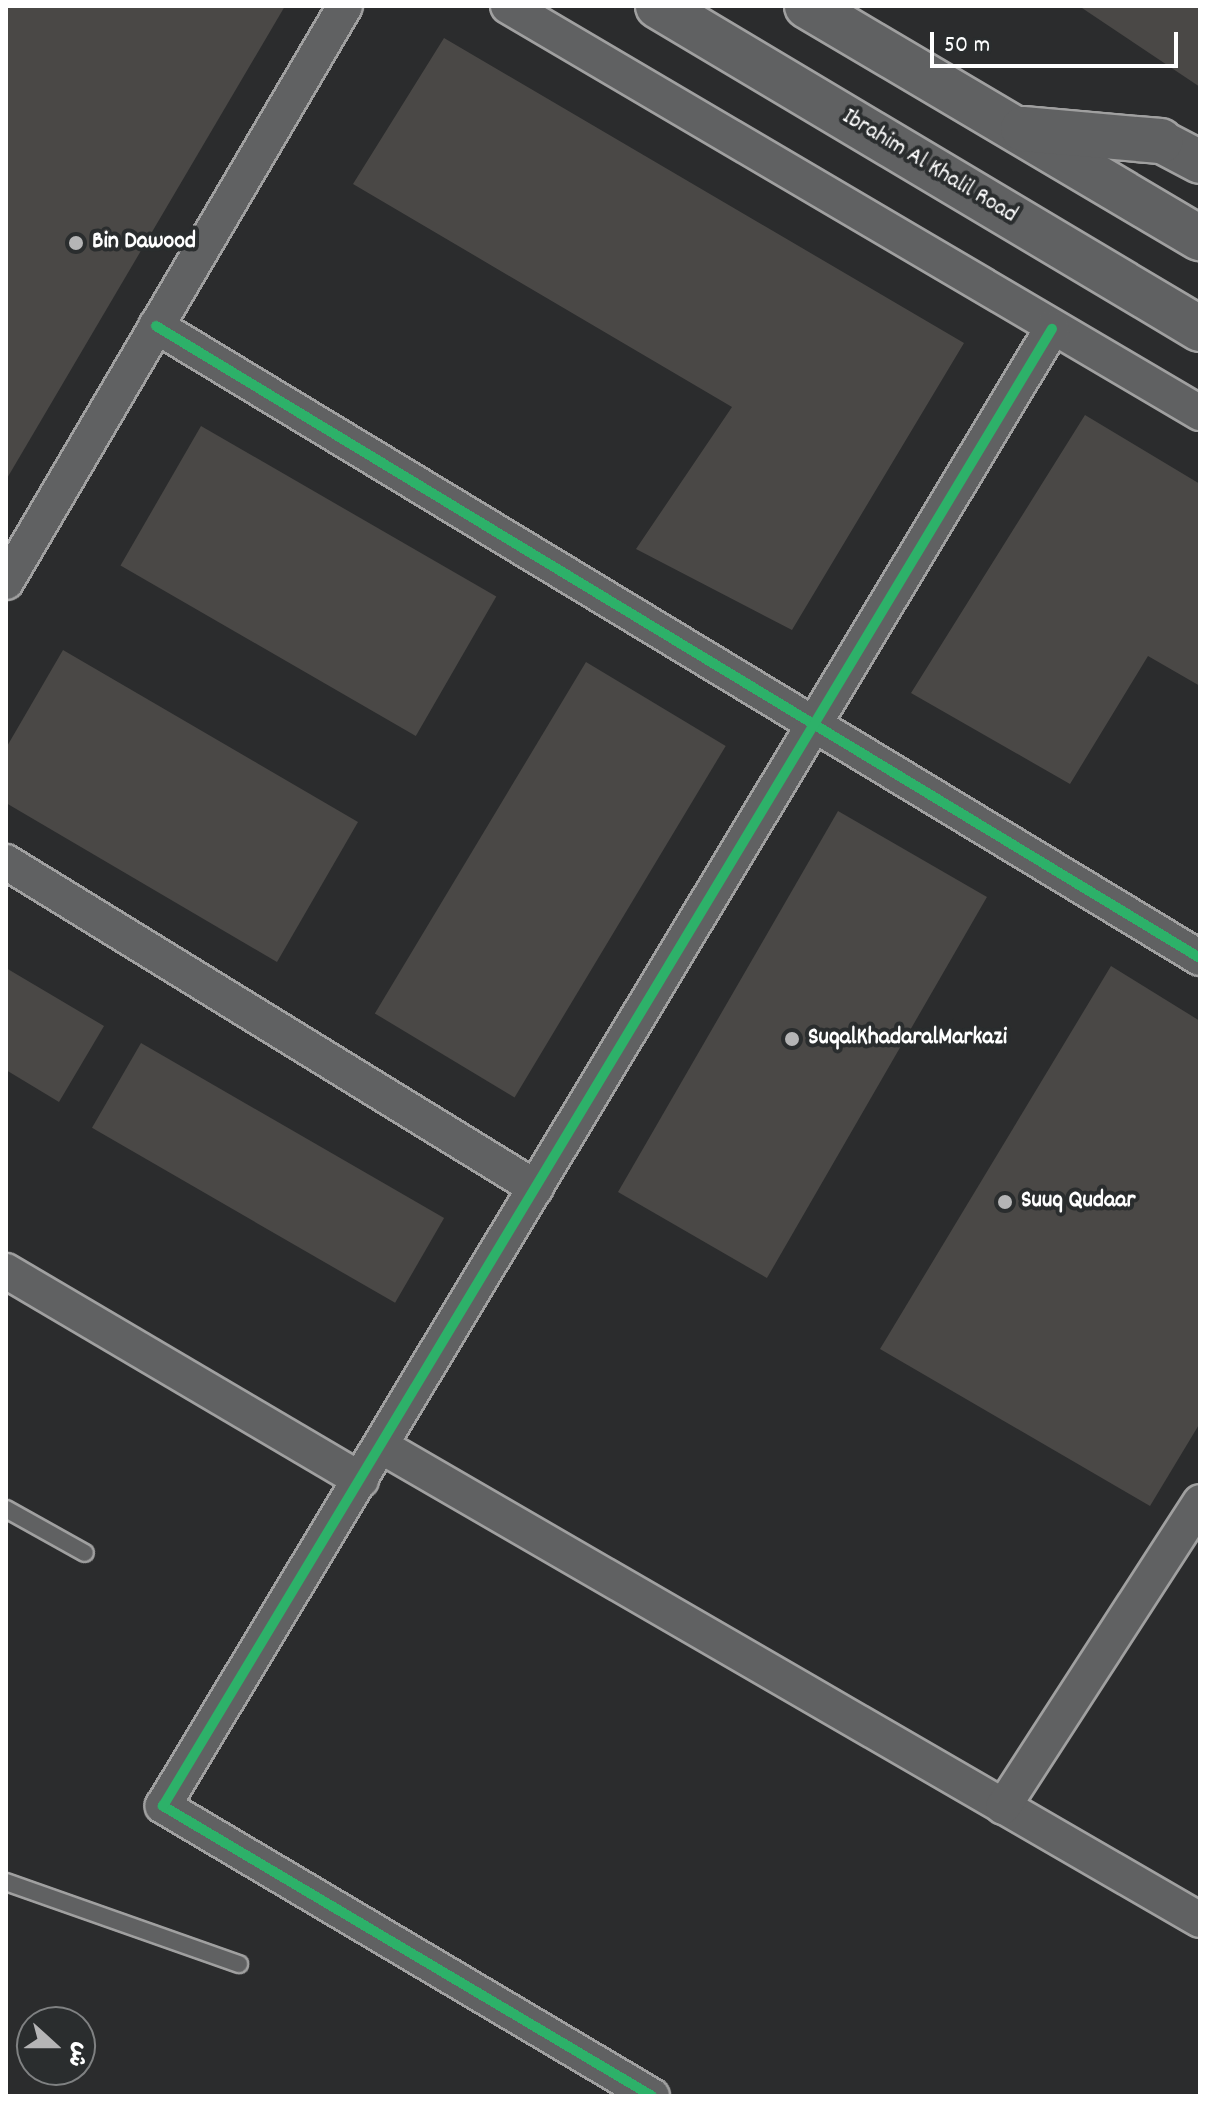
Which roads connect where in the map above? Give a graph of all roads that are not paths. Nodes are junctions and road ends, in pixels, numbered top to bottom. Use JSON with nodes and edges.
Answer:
{"nodes":[{"id":1,"x":345,"y":6,"type":"edge"},
{"id":2,"x":508,"y":6,"type":"edge"},
{"id":3,"x":658,"y":6,"type":"edge"},
{"id":4,"x":807,"y":6,"type":"edge"},
{"id":5,"x":1015,"y":128,"type":"junction"},
{"id":6,"x":1160,"y":141,"type":"joint"},
{"id":7,"x":1200,"y":162,"type":"edge"},
{"id":8,"x":1200,"y":238,"type":"edge"},
{"id":9,"x":156,"y":326,"type":"junction"},
{"id":10,"x":1052,"y":329,"type":"junction"},
{"id":11,"x":1200,"y":329,"type":"edge"},
{"id":12,"x":1200,"y":413,"type":"edge"},
{"id":13,"x":6,"y":582,"type":"edge"},
{"id":14,"x":815,"y":725,"type":"junction"},
{"id":15,"x":6,"y":862,"type":"edge"},
{"id":16,"x":1200,"y":958,"type":"edge"},
{"id":17,"x":536,"y":1188,"type":"junction"},
{"id":18,"x":6,"y":1271,"type":"edge"},
{"id":19,"x":381,"y":1446,"type":"junction"},
{"id":20,"x":361,"y":1480,"type":"junction"},
{"id":21,"x":1200,"y":1502,"type":"edge"},
{"id":22,"x":6,"y":1509,"type":"edge"},
{"id":23,"x":85,"y":1553,"type":"dead end"},
{"id":24,"x":1003,"y":1807,"type":"junction"},
{"id":25,"x":6,"y":1882,"type":"edge"},
{"id":26,"x":1200,"y":1920,"type":"edge"},
{"id":27,"x":239,"y":1964,"type":"dead end"},
{"id":28,"x":652,"y":2096,"type":"edge"}],
"edges":[{"from":1,"to":9,"type":"street"},
{"from":2,"to":10,"type":"street"},
{"from":3,"to":11,"type":"highway","name":"Ibrahim Al Khalil Road"},
{"from":4,"to":5,"type":"highway"},
{"from":5,"to":6,"type":"highway"},
{"from":5,"to":8,"type":"highway"},
{"from":6,"to":7,"type":"street"},
{"from":9,"to":13,"type":"street"},
{"from":9,"to":14,"type":"street"},
{"from":10,"to":12,"type":"street"},
{"from":10,"to":14,"type":"street"},
{"from":14,"to":16,"type":"street"},
{"from":14,"to":17,"type":"street"},
{"from":15,"to":17,"type":"street"},
{"from":17,"to":19,"type":"street"},
{"from":18,"to":20,"type":"street"},
{"from":19,"to":20,"type":"street"},
{"from":19,"to":24,"type":"street"},
{"from":20,"to":28,"type":"street"},
{"from":21,"to":24,"type":"street"},
{"from":22,"to":23,"type":"lane"},
{"from":24,"to":26,"type":"street"},
{"from":25,"to":27,"type":"lane"}]}
